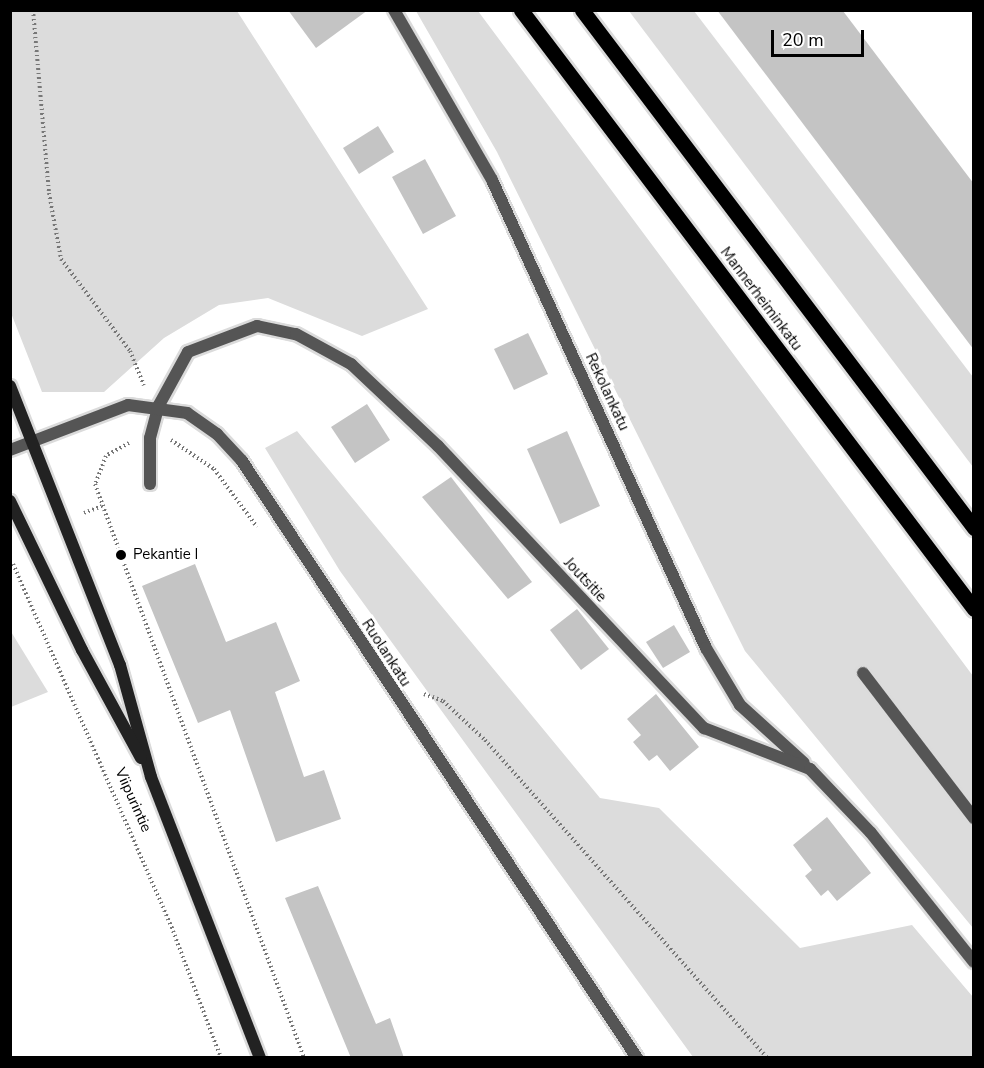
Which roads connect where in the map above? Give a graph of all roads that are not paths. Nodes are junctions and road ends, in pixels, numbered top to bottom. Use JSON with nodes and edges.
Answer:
{"nodes":[{"id":1,"x":394,"y":10,"type":"edge"},
{"id":2,"x":521,"y":10,"type":"edge"},
{"id":3,"x":582,"y":10,"type":"edge"},
{"id":4,"x":10,"y":386,"type":"edge"},
{"id":5,"x":156,"y":405,"type":"junction"},
{"id":6,"x":32,"y":440,"type":"junction"},
{"id":7,"x":10,"y":450,"type":"edge"},
{"id":8,"x":150,"y":484,"type":"dead end"},
{"id":9,"x":10,"y":501,"type":"edge"},
{"id":10,"x":974,"y":528,"type":"edge"},
{"id":11,"x":974,"y":609,"type":"edge"},
{"id":12,"x":863,"y":674,"type":"dead end"},
{"id":13,"x":810,"y":769,"type":"junction"},
{"id":14,"x":152,"y":777,"type":"junction"},
{"id":15,"x":974,"y":818,"type":"edge"},
{"id":16,"x":974,"y":962,"type":"edge"},
{"id":17,"x":260,"y":1058,"type":"edge"},
{"id":18,"x":637,"y":1058,"type":"edge"}],
"edges":[{"from":1,"to":13,"type":"street","name":"Rekolankatu"},
{"from":2,"to":11,"type":"main road","name":"Mannerheiminkatu"},
{"from":3,"to":10,"type":"main road","name":"Mannerheiminkatu"},
{"from":4,"to":6,"type":"main road","name":"Viipurintie"},
{"from":5,"to":6,"type":"street","name":"Ruolankatu"},
{"from":5,"to":8,"type":"street","name":"Joutsitie"},
{"from":5,"to":13,"type":"street","name":"Joutsitie"},
{"from":5,"to":18,"type":"street","name":"Ruolankatu"},
{"from":6,"to":7,"type":"street","name":"Ruolankatu"},
{"from":6,"to":14,"type":"main road","name":"Viipurintie"},
{"from":9,"to":14,"type":"main road","name":"Viipurintie"},
{"from":12,"to":15,"type":"street"},
{"from":13,"to":16,"type":"street","name":"Joutsitie"},
{"from":14,"to":17,"type":"main road","name":"Viipurintie"}]}
